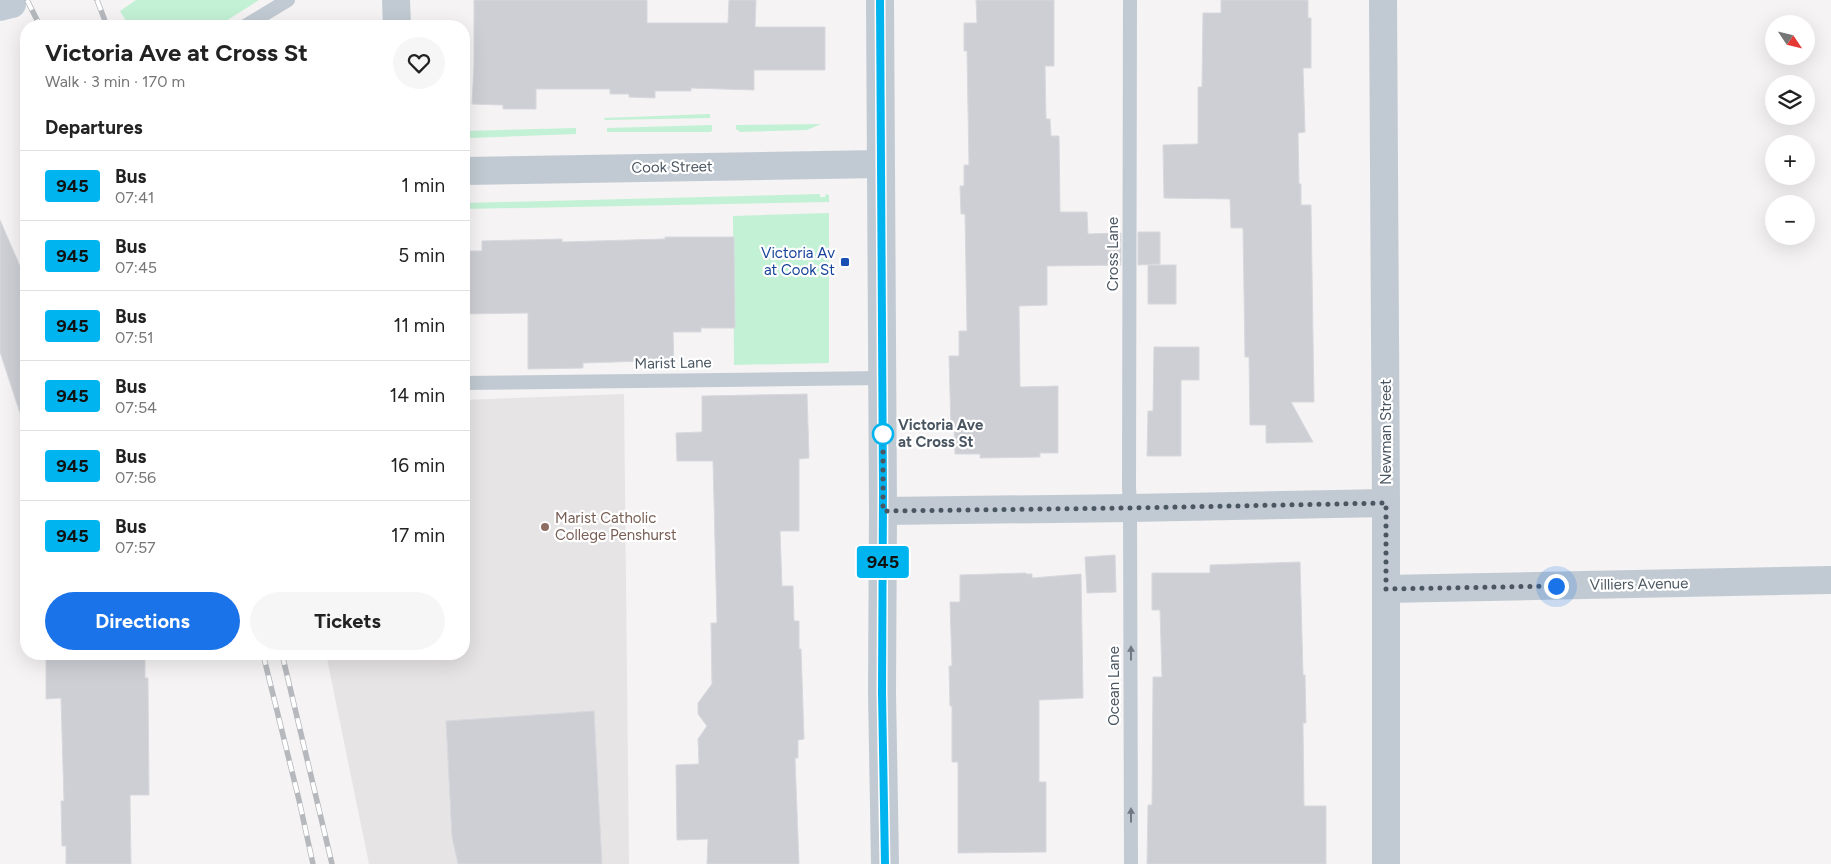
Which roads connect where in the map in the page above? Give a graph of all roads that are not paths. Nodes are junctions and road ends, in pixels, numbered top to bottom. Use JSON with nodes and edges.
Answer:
{"nodes":[{"id":1,"x":288,"y":0,"type":"edge"},
{"id":2,"x":396,"y":0,"type":"edge"},
{"id":3,"x":880,"y":0,"type":"edge"},
{"id":4,"x":1130,"y":0,"type":"edge"},
{"id":5,"x":1383,"y":0,"type":"edge"},
{"id":6,"x":255,"y":20,"type":"edge"},
{"id":7,"x":397,"y":20,"type":"edge"},
{"id":8,"x":880,"y":164,"type":"junction"},
{"id":9,"x":470,"y":171,"type":"edge"},
{"id":10,"x":883,"y":378,"type":"junction"},
{"id":11,"x":470,"y":383,"type":"edge"},
{"id":12,"x":1386,"y":503,"type":"junction"},
{"id":13,"x":1130,"y":508,"type":"junction"},
{"id":14,"x":883,"y":511,"type":"junction"},
{"id":15,"x":1831,"y":580,"type":"edge"},
{"id":16,"x":1386,"y":589,"type":"junction"},
{"id":17,"x":885,"y":864,"type":"edge"},
{"id":18,"x":1131,"y":864,"type":"edge"},
{"id":19,"x":1386,"y":864,"type":"edge"}],
"edges":[{"from":1,"to":6,"type":"lane"},
{"from":2,"to":7,"type":"street"},
{"from":3,"to":8,"type":"street"},
{"from":4,"to":13,"type":"lane","name":"Cross Lane"},
{"from":5,"to":12,"type":"street","name":"Newman Street"},
{"from":8,"to":9,"type":"street","name":"Cook Street"},
{"from":8,"to":10,"type":"street"},
{"from":10,"to":11,"type":"lane","name":"Marist Lane"},
{"from":10,"to":14,"type":"street"},
{"from":12,"to":13,"type":"street"},
{"from":12,"to":16,"type":"street","name":"Newman Street"},
{"from":13,"to":14,"type":"street"},
{"from":18,"to":13,"type":"lane","name":"Ocean Lane","one_way":true},
{"from":14,"to":17,"type":"street"},
{"from":15,"to":16,"type":"street","name":"Villiers Avenue"},
{"from":16,"to":19,"type":"street","name":"Newman Street"}]}
